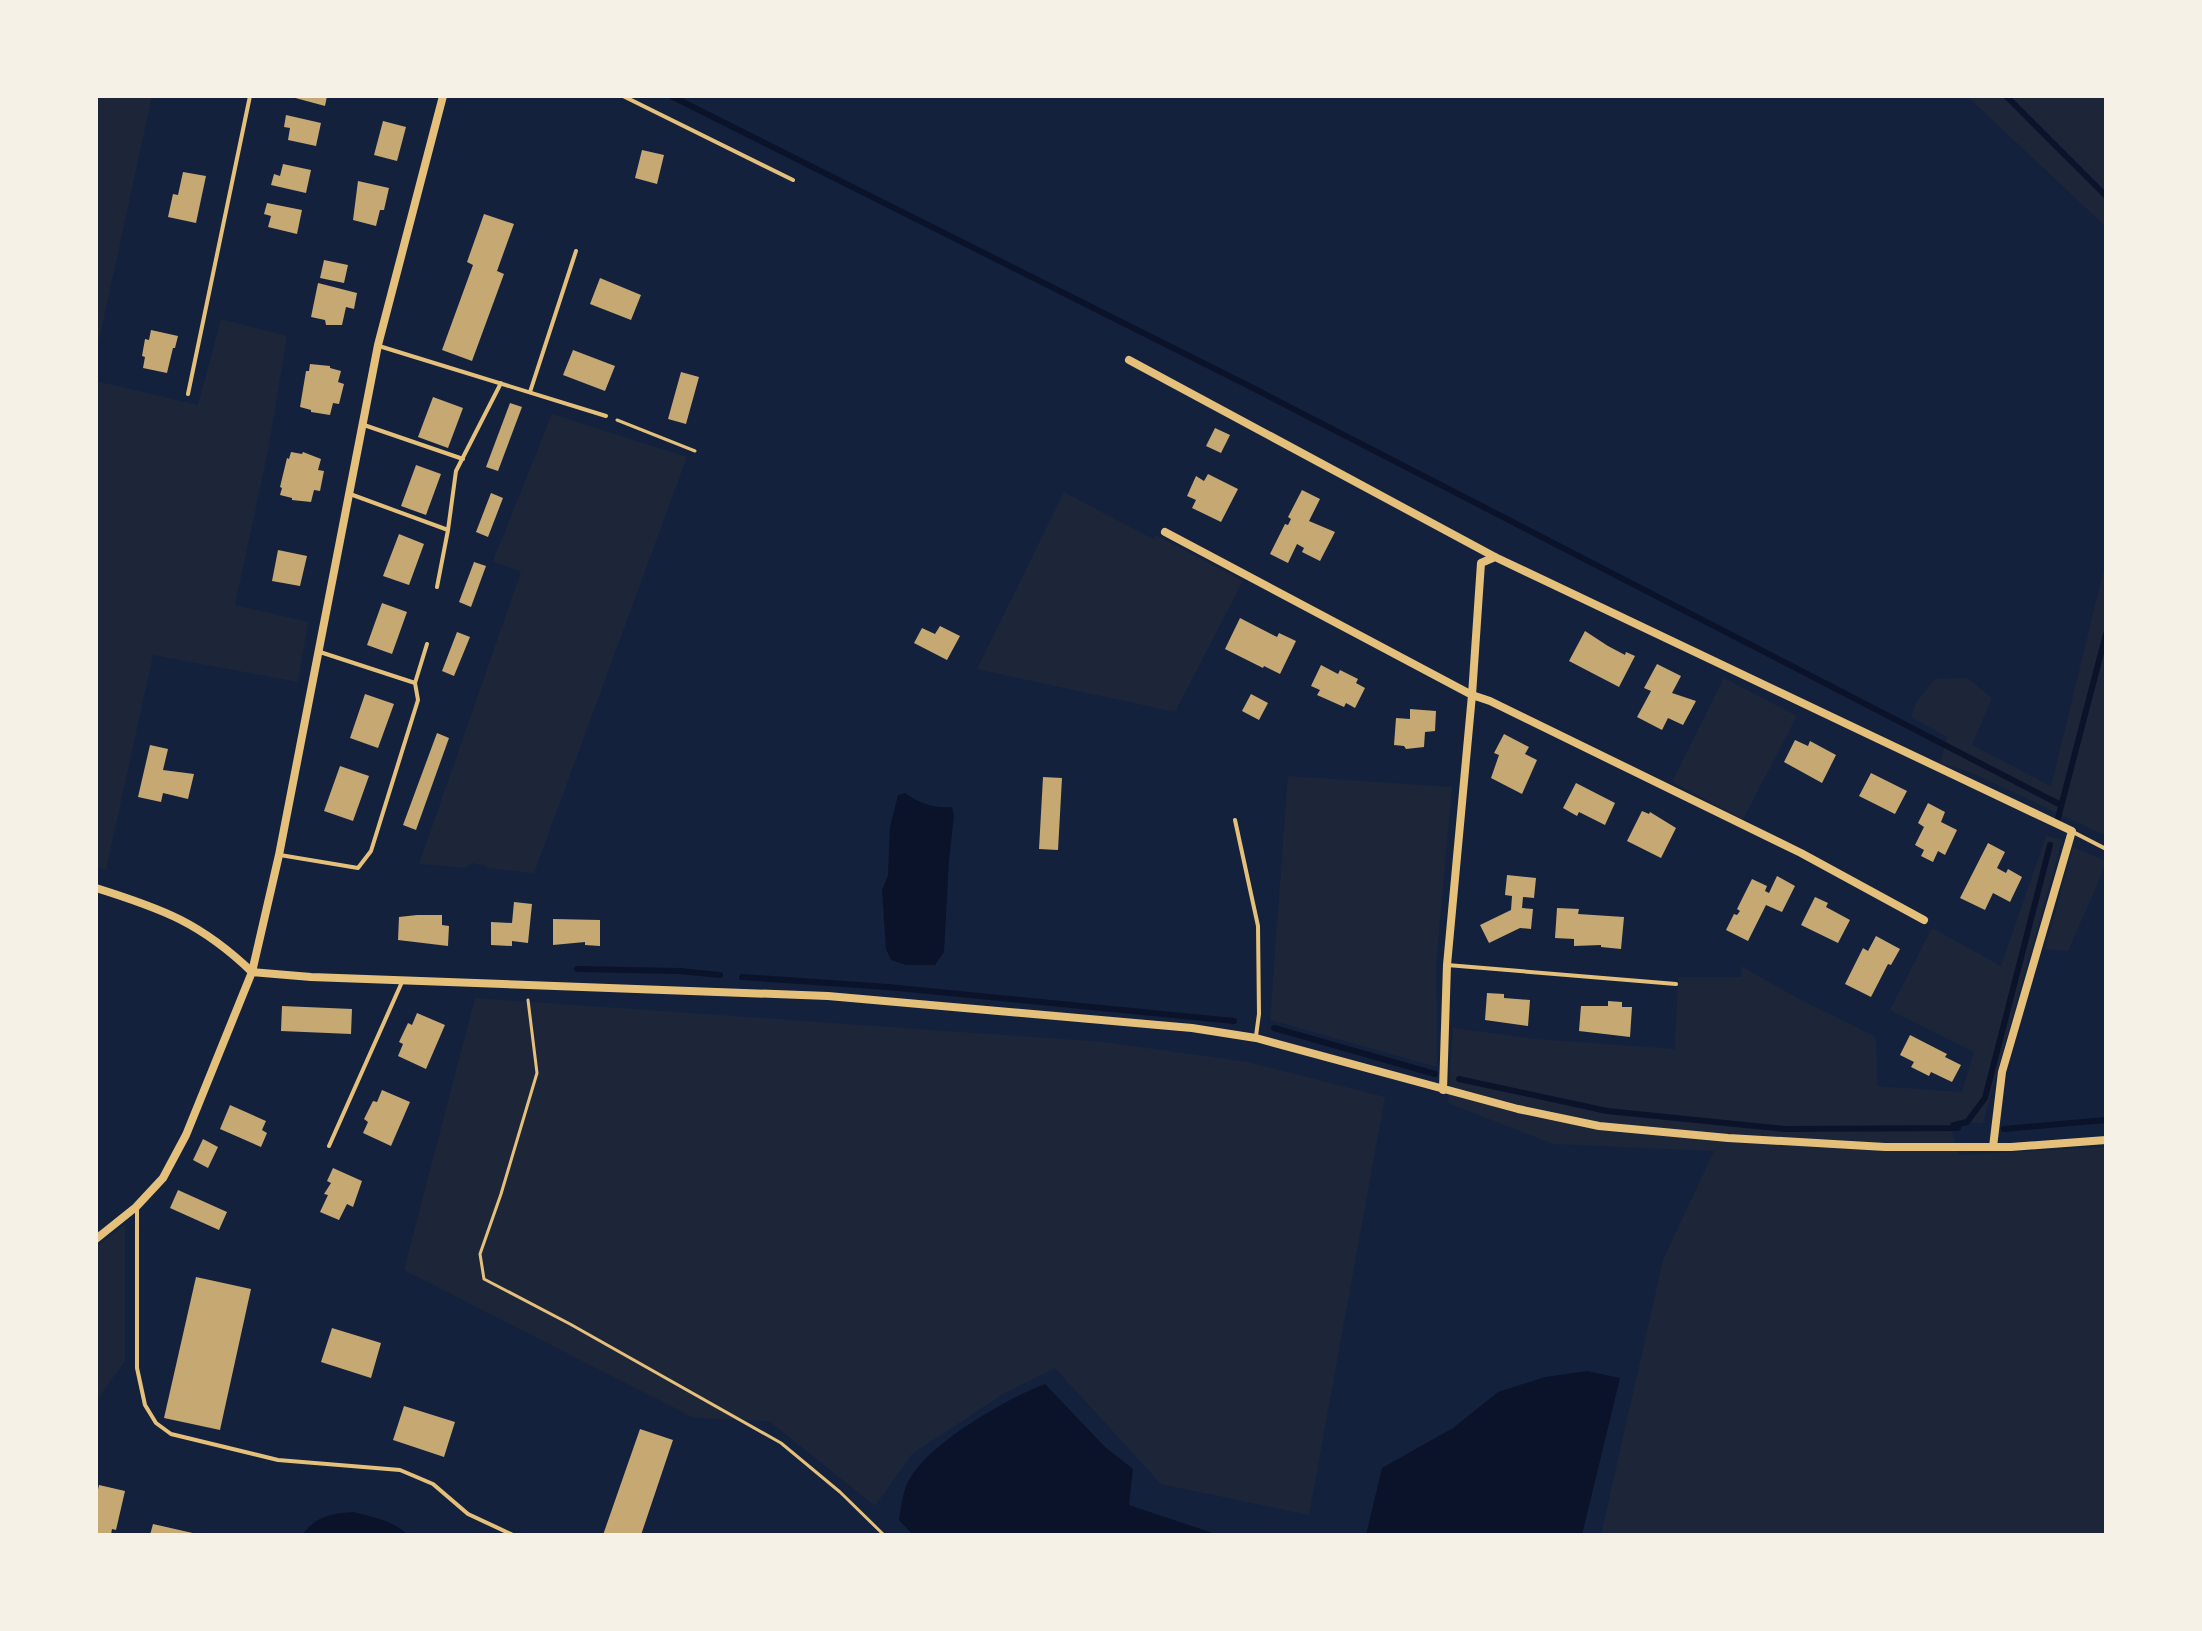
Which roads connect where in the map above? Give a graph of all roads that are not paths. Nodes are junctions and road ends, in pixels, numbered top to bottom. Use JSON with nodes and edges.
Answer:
{"nodes":[{"id":1,"x":250,"y":96,"type":"edge"},
{"id":2,"x":443,"y":96,"type":"edge"},
{"id":3,"x":623,"y":96,"type":"edge"},
{"id":4,"x":793,"y":180,"type":"dead end"},
{"id":5,"x":576,"y":251,"type":"dead end"},
{"id":6,"x":378,"y":345,"type":"junction"},
{"id":7,"x":1129,"y":360,"type":"dead end"},
{"id":8,"x":501,"y":383,"type":"junction"},
{"id":9,"x":530,"y":392,"type":"junction"},
{"id":10,"x":188,"y":394,"type":"dead end"},
{"id":11,"x":606,"y":416,"type":"road end"},
{"id":12,"x":361,"y":424,"type":"junction"},
{"id":13,"x":463,"y":459,"type":"junction"},
{"id":14,"x":348,"y":493,"type":"junction"},
{"id":15,"x":448,"y":530,"type":"junction"},
{"id":16,"x":1165,"y":532,"type":"dead end"},
{"id":17,"x":1495,"y":557,"type":"junction"},
{"id":18,"x":437,"y":587,"type":"dead end"},
{"id":19,"x":427,"y":644,"type":"dead end"},
{"id":20,"x":318,"y":651,"type":"junction"},
{"id":21,"x":415,"y":683,"type":"junction"},
{"id":22,"x":1472,"y":695,"type":"junction"},
{"id":23,"x":1235,"y":820,"type":"dead end"},
{"id":24,"x":2072,"y":831,"type":"junction"},
{"id":25,"x":2106,"y":849,"type":"edge"},
{"id":26,"x":279,"y":855,"type":"junction"},
{"id":27,"x":96,"y":888,"type":"edge"},
{"id":28,"x":1924,"y":920,"type":"dead end"},
{"id":29,"x":1447,"y":965,"type":"junction"},
{"id":30,"x":252,"y":972,"type":"junction"},
{"id":31,"x":403,"y":980,"type":"junction"},
{"id":32,"x":1676,"y":984,"type":"dead end"},
{"id":33,"x":1256,"y":1038,"type":"junction"},
{"id":34,"x":1443,"y":1090,"type":"junction"},
{"id":35,"x":2106,"y":1140,"type":"edge"},
{"id":36,"x":329,"y":1146,"type":"dead end"},
{"id":37,"x":1993,"y":1147,"type":"junction"},
{"id":38,"x":136,"y":1207,"type":"junction"},
{"id":39,"x":96,"y":1239,"type":"edge"},
{"id":40,"x":513,"y":1535,"type":"edge"}],
"edges":[{"from":1,"to":10,"type":"lane"},
{"from":2,"to":6,"type":"street"},
{"from":3,"to":4,"type":"lane"},
{"from":5,"to":9,"type":"lane"},
{"from":6,"to":8,"type":"lane"},
{"from":6,"to":12,"type":"street"},
{"from":7,"to":17,"type":"street"},
{"from":8,"to":9,"type":"lane"},
{"from":8,"to":13,"type":"lane"},
{"from":9,"to":11,"type":"lane"},
{"from":12,"to":13,"type":"lane"},
{"from":12,"to":14,"type":"street"},
{"from":13,"to":15,"type":"lane"},
{"from":14,"to":15,"type":"lane"},
{"from":14,"to":20,"type":"street"},
{"from":15,"to":18,"type":"lane"},
{"from":16,"to":22,"type":"street"},
{"from":17,"to":22,"type":"street"},
{"from":17,"to":24,"type":"street"},
{"from":19,"to":21,"type":"lane"},
{"from":20,"to":21,"type":"lane"},
{"from":20,"to":26,"type":"street"},
{"from":21,"to":26,"type":"lane"},
{"from":22,"to":28,"type":"street"},
{"from":22,"to":29,"type":"street"},
{"from":23,"to":33,"type":"lane"},
{"from":24,"to":25,"type":"lane"},
{"from":24,"to":37,"type":"street"},
{"from":26,"to":30,"type":"street"},
{"from":27,"to":30,"type":"street"},
{"from":29,"to":32,"type":"lane"},
{"from":29,"to":34,"type":"street"},
{"from":30,"to":31,"type":"street"},
{"from":30,"to":38,"type":"street"},
{"from":31,"to":33,"type":"street"},
{"from":31,"to":36,"type":"lane"},
{"from":33,"to":34,"type":"street"},
{"from":34,"to":37,"type":"street"},
{"from":35,"to":37,"type":"street"},
{"from":38,"to":39,"type":"street"},
{"from":38,"to":40,"type":"lane"}]}
